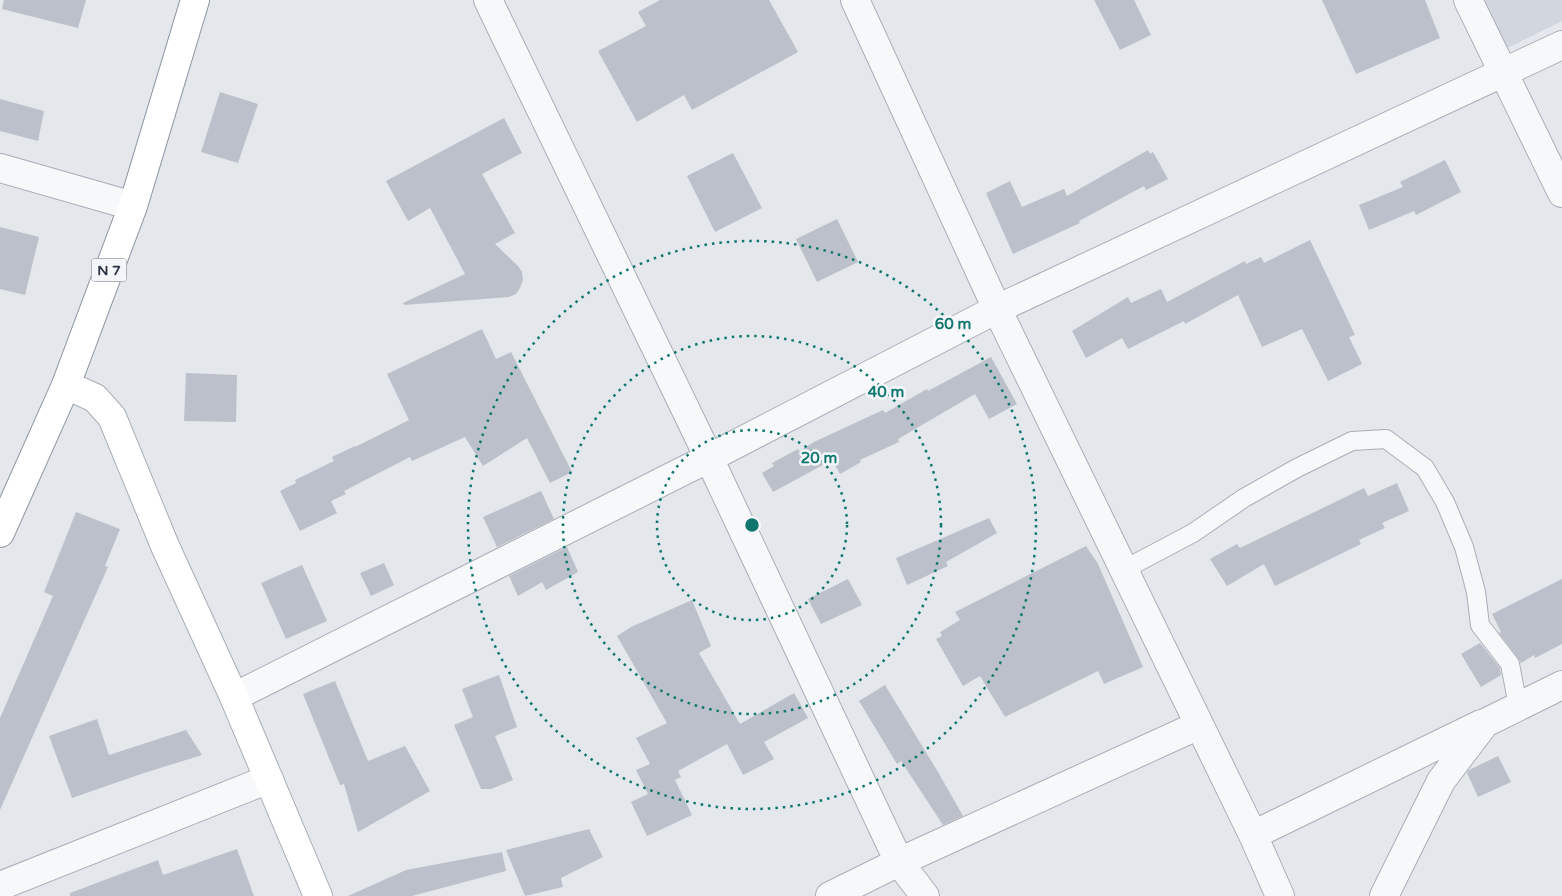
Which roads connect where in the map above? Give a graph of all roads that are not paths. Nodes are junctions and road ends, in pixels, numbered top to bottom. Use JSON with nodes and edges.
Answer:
{"nodes":[{"id":1,"x":195,"y":0,"type":"edge"},
{"id":2,"x":488,"y":0,"type":"edge"},
{"id":3,"x":855,"y":0,"type":"edge"},
{"id":4,"x":1468,"y":0,"type":"edge"},
{"id":5,"x":1562,"y":45,"type":"edge"},
{"id":6,"x":1502,"y":72,"type":"junction"},
{"id":7,"x":0,"y":168,"type":"edge"},
{"id":8,"x":1562,"y":193,"type":"edge"},
{"id":9,"x":133,"y":206,"type":"junction"},
{"id":10,"x":998,"y":309,"type":"junction"},
{"id":11,"x":66,"y":385,"type":"junction"},
{"id":12,"x":709,"y":458,"type":"junction"},
{"id":13,"x":0,"y":533,"type":"edge"},
{"id":14,"x":1124,"y":570,"type":"junction"},
{"id":15,"x":1562,"y":685,"type":"edge"},
{"id":16,"x":234,"y":697,"type":"junction"},
{"id":17,"x":1518,"y":706,"type":"junction"},
{"id":18,"x":1485,"y":722,"type":"junction"},
{"id":19,"x":1199,"y":725,"type":"junction"},
{"id":20,"x":269,"y":779,"type":"junction"},
{"id":21,"x":1252,"y":835,"type":"junction"},
{"id":22,"x":900,"y":862,"type":"junction"},
{"id":23,"x":0,"y":886,"type":"edge"},
{"id":24,"x":318,"y":896,"type":"edge"},
{"id":25,"x":830,"y":896,"type":"edge"},
{"id":26,"x":925,"y":896,"type":"edge"},
{"id":27,"x":1280,"y":896,"type":"edge"},
{"id":28,"x":1384,"y":896,"type":"edge"}],
"edges":[{"from":1,"to":9,"type":"main road","number":"N 7"},
{"from":2,"to":12,"type":"street"},
{"from":3,"to":10,"type":"street"},
{"from":4,"to":6,"type":"street"},
{"from":5,"to":6,"type":"street"},
{"from":6,"to":8,"type":"street"},
{"from":6,"to":10,"type":"street"},
{"from":7,"to":9,"type":"street"},
{"from":9,"to":11,"type":"main road","number":"N 7"},
{"from":10,"to":12,"type":"street"},
{"from":10,"to":14,"type":"street"},
{"from":11,"to":13,"type":"main road","number":"N 7"},
{"from":11,"to":16,"type":"main road"},
{"from":12,"to":16,"type":"street"},
{"from":12,"to":22,"type":"street"},
{"from":14,"to":17,"type":"lane"},
{"from":14,"to":19,"type":"street"},
{"from":15,"to":17,"type":"street"},
{"from":16,"to":20,"type":"main road"},
{"from":17,"to":18,"type":"street"},
{"from":18,"to":21,"type":"street"},
{"from":18,"to":28,"type":"street"},
{"from":19,"to":21,"type":"street"},
{"from":19,"to":22,"type":"street"},
{"from":20,"to":23,"type":"street"},
{"from":20,"to":24,"type":"main road"},
{"from":21,"to":27,"type":"street"},
{"from":22,"to":25,"type":"street"},
{"from":22,"to":26,"type":"street"}]}
